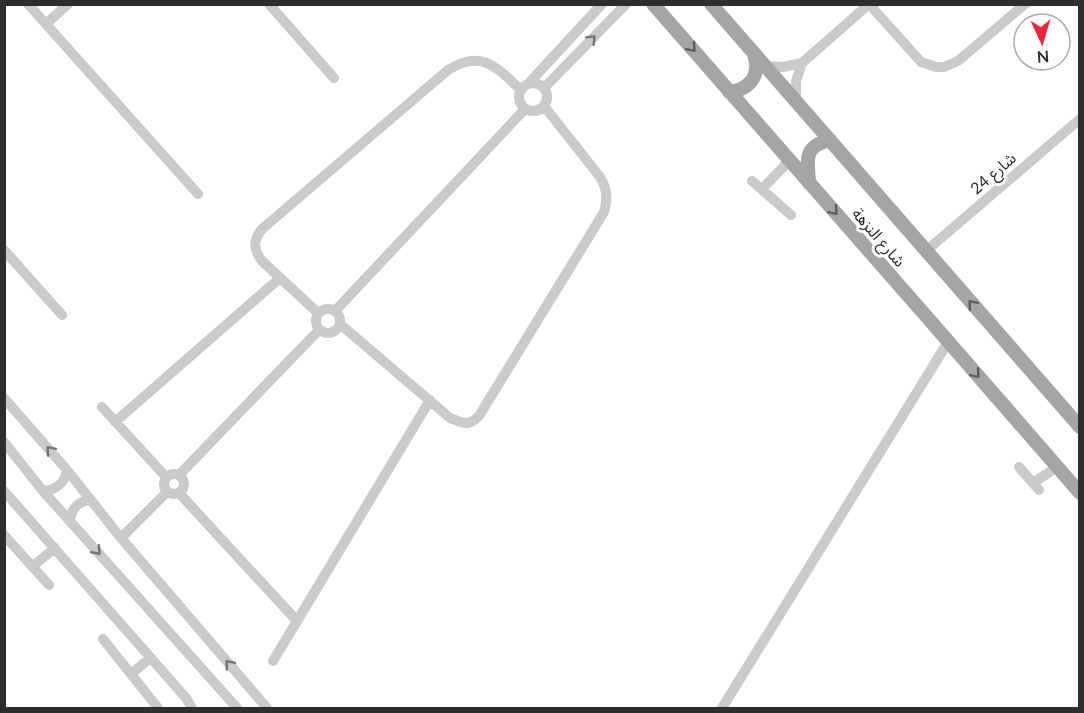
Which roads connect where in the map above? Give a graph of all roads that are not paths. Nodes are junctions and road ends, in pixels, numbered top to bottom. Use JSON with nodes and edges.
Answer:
{"nodes":[{"id":1,"x":28,"y":4,"type":"edge"},
{"id":2,"x":68,"y":4,"type":"edge"},
{"id":3,"x":269,"y":4,"type":"edge"},
{"id":4,"x":602,"y":4,"type":"edge"},
{"id":5,"x":626,"y":4,"type":"edge"},
{"id":6,"x":653,"y":4,"type":"edge"},
{"id":7,"x":711,"y":4,"type":"edge"},
{"id":8,"x":869,"y":4,"type":"edge"},
{"id":9,"x":1025,"y":4,"type":"edge"},
{"id":10,"x":46,"y":24,"type":"junction"},
{"id":11,"x":754,"y":54,"type":"junction"},
{"id":12,"x":802,"y":63,"type":"junction"},
{"id":13,"x":764,"y":66,"type":"junction"},
{"id":14,"x":334,"y":78,"type":"dead end"},
{"id":15,"x":525,"y":87,"type":"junction"},
{"id":16,"x":543,"y":88,"type":"junction"},
{"id":17,"x":729,"y":92,"type":"junction"},
{"id":18,"x":796,"y":102,"type":"junction"},
{"id":19,"x":544,"y":106,"type":"junction"},
{"id":20,"x":525,"y":108,"type":"junction"},
{"id":21,"x":1080,"y":118,"type":"edge"},
{"id":22,"x":830,"y":140,"type":"junction"},
{"id":23,"x":789,"y":161,"type":"junction"},
{"id":24,"x":752,"y":181,"type":"dead end"},
{"id":25,"x":809,"y":183,"type":"junction"},
{"id":26,"x":762,"y":189,"type":"junction"},
{"id":27,"x":198,"y":194,"type":"dead end"},
{"id":28,"x":791,"y":215,"type":"dead end"},
{"id":29,"x":4,"y":250,"type":"edge"},
{"id":30,"x":926,"y":251,"type":"junction"},
{"id":31,"x":280,"y":278,"type":"junction"},
{"id":32,"x":334,"y":311,"type":"junction"},
{"id":33,"x":318,"y":313,"type":"junction"},
{"id":34,"x":62,"y":315,"type":"dead end"},
{"id":35,"x":340,"y":324,"type":"junction"},
{"id":36,"x":319,"y":330,"type":"junction"},
{"id":37,"x":948,"y":342,"type":"junction"},
{"id":38,"x":4,"y":398,"type":"edge"},
{"id":39,"x":430,"y":400,"type":"junction"},
{"id":40,"x":102,"y":407,"type":"dead end"},
{"id":41,"x":115,"y":422,"type":"junction"},
{"id":42,"x":1080,"y":427,"type":"edge"},
{"id":43,"x":4,"y":442,"type":"edge"},
{"id":44,"x":1019,"y":467,"type":"dead end"},
{"id":45,"x":1057,"y":467,"type":"junction"},
{"id":46,"x":67,"y":470,"type":"junction"},
{"id":47,"x":179,"y":475,"type":"junction"},
{"id":48,"x":166,"y":477,"type":"junction"},
{"id":49,"x":4,"y":491,"type":"edge"},
{"id":50,"x":43,"y":491,"type":"junction"},
{"id":51,"x":167,"y":492,"type":"junction"},
{"id":52,"x":179,"y":493,"type":"junction"},
{"id":53,"x":1080,"y":493,"type":"edge"},
{"id":54,"x":91,"y":500,"type":"junction"},
{"id":55,"x":69,"y":521,"type":"junction"},
{"id":56,"x":4,"y":535,"type":"edge"},
{"id":57,"x":121,"y":538,"type":"junction"},
{"id":58,"x":55,"y":548,"type":"junction"},
{"id":59,"x":33,"y":566,"type":"junction"},
{"id":60,"x":49,"y":585,"type":"dead end"},
{"id":61,"x":297,"y":621,"type":"junction"},
{"id":62,"x":103,"y":639,"type":"dead end"},
{"id":63,"x":150,"y":658,"type":"junction"},
{"id":64,"x":273,"y":661,"type":"dead end"},
{"id":65,"x":131,"y":674,"type":"junction"},
{"id":66,"x":158,"y":708,"type":"edge"},
{"id":67,"x":192,"y":708,"type":"edge"},
{"id":68,"x":237,"y":708,"type":"edge"},
{"id":69,"x":267,"y":708,"type":"edge"},
{"id":70,"x":722,"y":708,"type":"edge"}],
"edges":[{"from":1,"to":10,"type":"street"},
{"from":2,"to":10,"type":"street"},
{"from":3,"to":14,"type":"street"},
{"from":4,"to":15,"type":"street"},
{"from":16,"to":5,"type":"street","one_way":true},
{"from":6,"to":17,"type":"main road","name":"شارع النزهة","one_way":true},
{"from":7,"to":11,"type":"main road","name":"شارع النزهة"},
{"from":8,"to":9,"type":"street"},
{"from":8,"to":12,"type":"street"},
{"from":10,"to":27,"type":"street"},
{"from":11,"to":13,"type":"main road","name":"شارع النزهة"},
{"from":11,"to":17,"type":"main road"},
{"from":12,"to":13,"type":"street"},
{"from":12,"to":18,"type":"street"},
{"from":13,"to":18,"type":"main road","name":"شارع النزهة"},
{"from":15,"to":16,"type":"street"},
{"from":15,"to":20,"type":"street"},
{"from":15,"to":31,"type":"street"},
{"from":16,"to":19,"type":"street"},
{"from":17,"to":23,"type":"main road","name":"شارع النزهة"},
{"from":18,"to":22,"type":"main road","name":"شارع النزهة"},
{"from":19,"to":20,"type":"street"},
{"from":19,"to":39,"type":"street"},
{"from":20,"to":32,"type":"street"},
{"from":21,"to":30,"type":"street","name":"شارع 24"},
{"from":22,"to":25,"type":"main road"},
{"from":22,"to":30,"type":"main road","name":"شارع النزهة"},
{"from":23,"to":25,"type":"main road","name":"شارع النزهة"},
{"from":23,"to":26,"type":"street"},
{"from":24,"to":26,"type":"street"},
{"from":25,"to":37,"type":"main road","name":"شارع النزهة","one_way":true},
{"from":26,"to":28,"type":"street"},
{"from":29,"to":34,"type":"street"},
{"from":42,"to":30,"type":"main road","name":"شارع النزهة","one_way":true},
{"from":31,"to":33,"type":"street"},
{"from":31,"to":41,"type":"street"},
{"from":32,"to":33,"type":"street"},
{"from":32,"to":35,"type":"street"},
{"from":33,"to":36,"type":"street"},
{"from":35,"to":36,"type":"street"},
{"from":35,"to":39,"type":"street"},
{"from":36,"to":47,"type":"street"},
{"from":37,"to":45,"type":"main road","name":"شارع النزهة","one_way":true},
{"from":37,"to":70,"type":"street"},
{"from":46,"to":38,"type":"street","one_way":true},
{"from":39,"to":61,"type":"street"},
{"from":40,"to":41,"type":"street"},
{"from":41,"to":48,"type":"street"},
{"from":43,"to":50,"type":"street"},
{"from":44,"to":45,"type":"street"},
{"from":45,"to":53,"type":"main road","name":"شارع النزهة"},
{"from":46,"to":50,"type":"street"},
{"from":46,"to":54,"type":"street"},
{"from":47,"to":48,"type":"street"},
{"from":47,"to":52,"type":"street"},
{"from":48,"to":51,"type":"street"},
{"from":49,"to":58,"type":"street"},
{"from":50,"to":55,"type":"street"},
{"from":51,"to":52,"type":"street"},
{"from":51,"to":57,"type":"street"},
{"from":52,"to":61,"type":"street"},
{"from":54,"to":55,"type":"street"},
{"from":54,"to":57,"type":"street"},
{"from":55,"to":68,"type":"street","one_way":true},
{"from":56,"to":59,"type":"street"},
{"from":69,"to":57,"type":"street","one_way":true},
{"from":58,"to":59,"type":"street"},
{"from":58,"to":63,"type":"street"},
{"from":59,"to":60,"type":"street"},
{"from":61,"to":64,"type":"street"},
{"from":62,"to":65,"type":"street"},
{"from":63,"to":65,"type":"street"},
{"from":63,"to":67,"type":"street"},
{"from":65,"to":66,"type":"street"}]}
